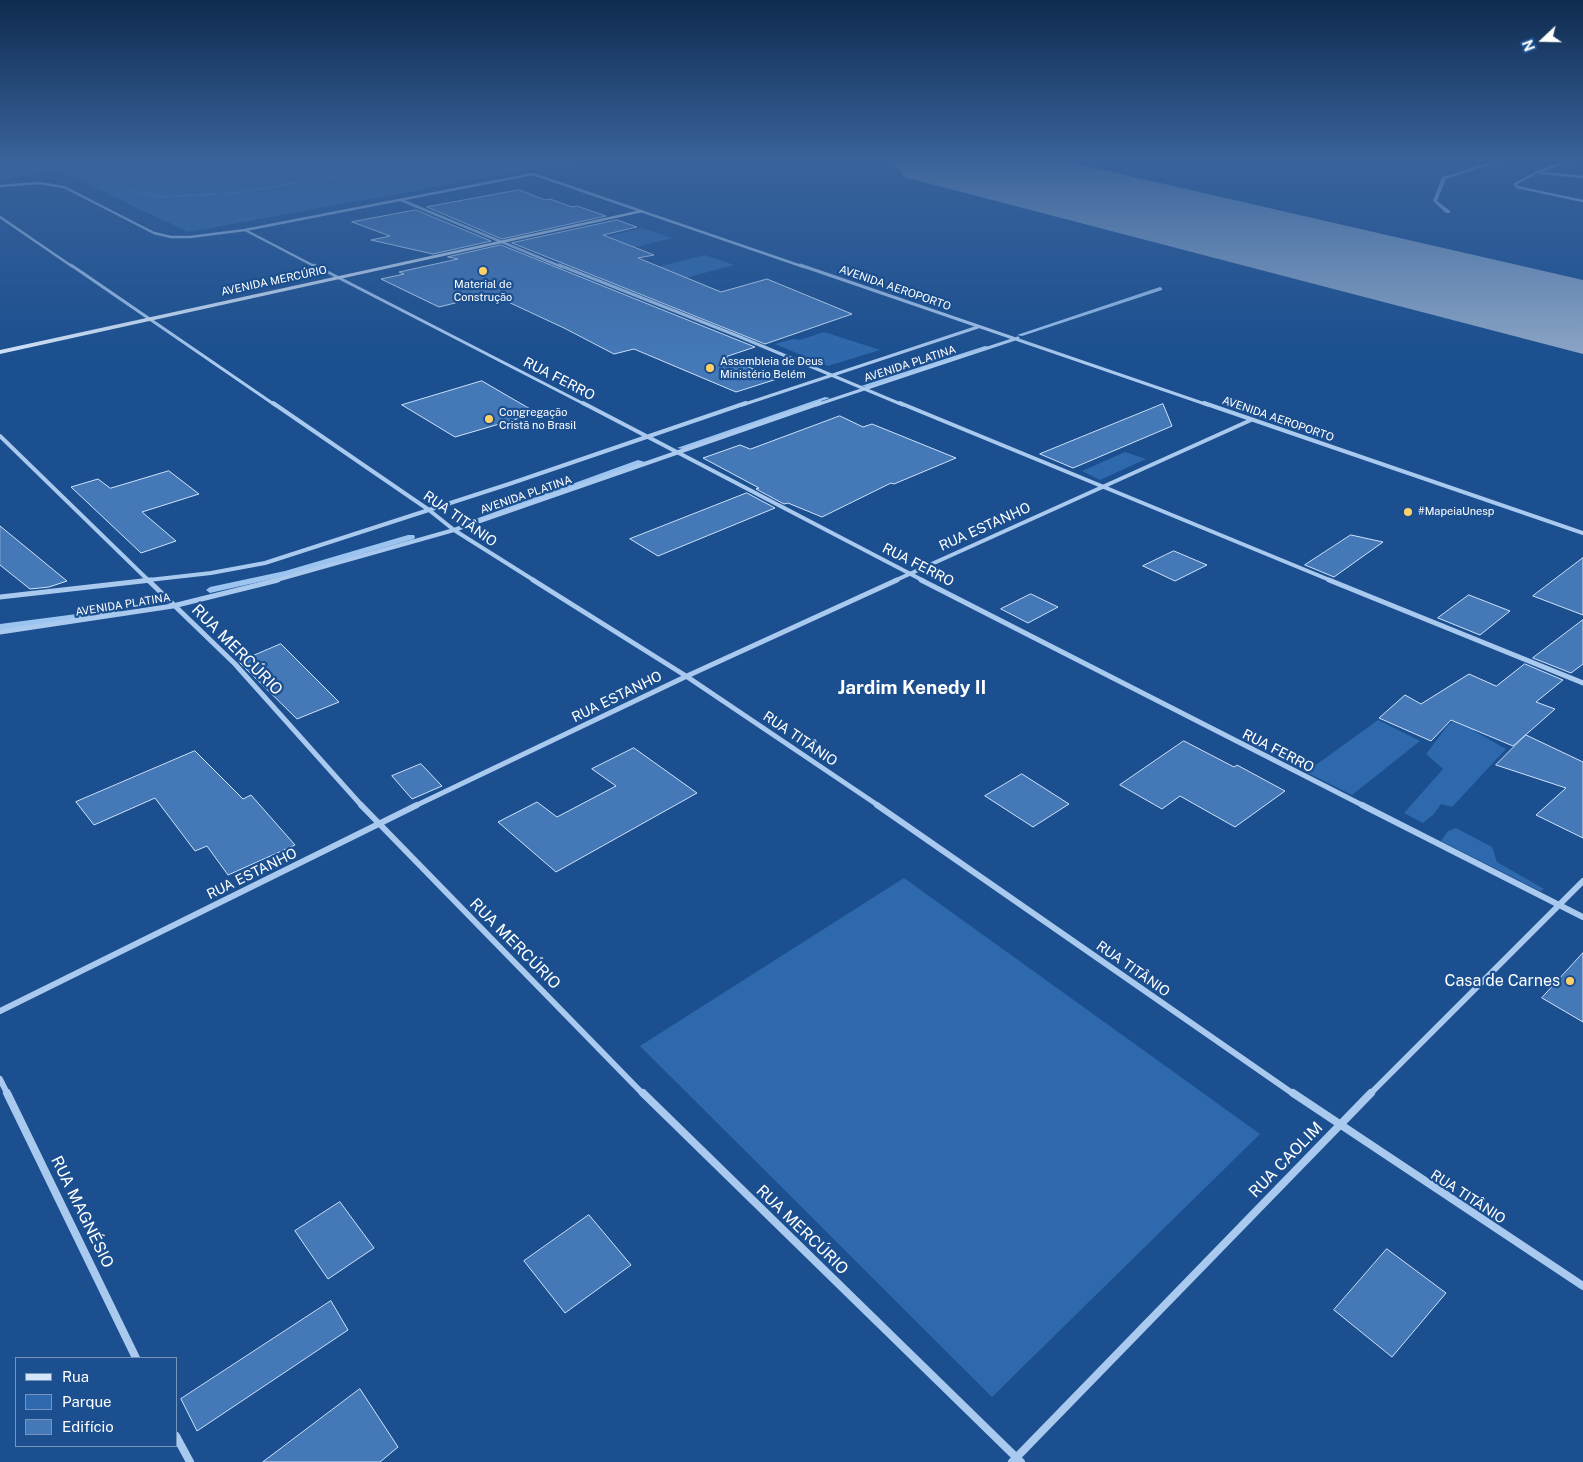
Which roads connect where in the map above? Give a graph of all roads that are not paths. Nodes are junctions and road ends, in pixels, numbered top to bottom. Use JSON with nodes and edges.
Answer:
{"nodes":[{"id":1,"x":13,"y":226,"type":"edge"},
{"id":2,"x":141,"y":226,"type":"edge"},
{"id":3,"x":264,"y":226,"type":"edge"},
{"id":4,"x":462,"y":226,"type":"edge"},
{"id":5,"x":568,"y":226,"type":"edge"},
{"id":6,"x":686,"y":226,"type":"edge"},
{"id":7,"x":245,"y":230,"type":"junction"},
{"id":8,"x":497,"y":241,"type":"junction"},
{"id":9,"x":336,"y":278,"type":"junction"},
{"id":10,"x":148,"y":319,"type":"junction"},
{"id":11,"x":979,"y":326,"type":"junction"},
{"id":12,"x":1018,"y":338,"type":"junction"},
{"id":13,"x":0,"y":352,"type":"edge"},
{"id":14,"x":830,"y":375,"type":"junction"},
{"id":15,"x":862,"y":389,"type":"junction"},
{"id":16,"x":1252,"y":420,"type":"junction"},
{"id":17,"x":0,"y":436,"type":"edge"},
{"id":18,"x":647,"y":436,"type":"junction"},
{"id":19,"x":676,"y":453,"type":"junction"},
{"id":20,"x":1103,"y":488,"type":"junction"},
{"id":21,"x":429,"y":510,"type":"junction"},
{"id":22,"x":454,"y":530,"type":"junction"},
{"id":23,"x":1583,"y":533,"type":"edge"},
{"id":24,"x":908,"y":573,"type":"junction"},
{"id":25,"x":147,"y":580,"type":"junction"},
{"id":26,"x":0,"y":597,"type":"edge"},
{"id":27,"x":173,"y":606,"type":"junction"},
{"id":28,"x":0,"y":632,"type":"edge"},
{"id":29,"x":686,"y":676,"type":"junction"},
{"id":30,"x":1583,"y":683,"type":"edge"},
{"id":31,"x":378,"y":824,"type":"junction"},
{"id":32,"x":1583,"y":881,"type":"edge"},
{"id":33,"x":1560,"y":905,"type":"junction"},
{"id":34,"x":1583,"y":916,"type":"edge"},
{"id":35,"x":0,"y":1011,"type":"edge"},
{"id":36,"x":0,"y":1079,"type":"edge"},
{"id":37,"x":1339,"y":1125,"type":"junction"},
{"id":38,"x":1583,"y":1286,"type":"edge"},
{"id":39,"x":136,"y":1357,"type":"edge"},
{"id":40,"x":178,"y":1440,"type":"edge"},
{"id":41,"x":1016,"y":1460,"type":"edge"},
{"id":42,"x":190,"y":1462,"type":"edge"}],
"edges":[{"from":1,"to":10,"type":"street","name":"RUA TITÂNIO"},
{"from":2,"to":7,"type":"street","name":"AVENIDA AEROPORTO"},
{"from":3,"to":7,"type":"street","name":"AVENIDA AEROPORTO"},
{"from":4,"to":8,"type":"street"},
{"from":5,"to":8,"type":"street","name":"AVENIDA MERCÚRIO"},
{"from":6,"to":11,"type":"street","name":"AVENIDA AEROPORTO"},
{"from":7,"to":9,"type":"street","name":"RUA FERRO"},
{"from":8,"to":9,"type":"street","name":"AVENIDA MERCÚRIO"},
{"from":8,"to":14,"type":"street"},
{"from":9,"to":10,"type":"street","name":"AVENIDA MERCÚRIO"},
{"from":9,"to":18,"type":"street","name":"RUA FERRO"},
{"from":10,"to":13,"type":"street","name":"AVENIDA MERCÚRIO"},
{"from":10,"to":21,"type":"street","name":"RUA TITÂNIO"},
{"from":11,"to":12,"type":"street","name":"AVENIDA AEROPORTO"},
{"from":11,"to":14,"type":"street","name":"AVENIDA PLATINA"},
{"from":12,"to":15,"type":"street","name":"AVENIDA PLATINA"},
{"from":12,"to":16,"type":"street","name":"AVENIDA AEROPORTO"},
{"from":14,"to":15,"type":"street"},
{"from":14,"to":18,"type":"street","name":"AVENIDA PLATINA"},
{"from":15,"to":19,"type":"street","name":"AVENIDA PLATINA"},
{"from":15,"to":20,"type":"street"},
{"from":16,"to":20,"type":"street","name":"RUA ESTANHO"},
{"from":16,"to":23,"type":"street","name":"AVENIDA AEROPORTO"},
{"from":17,"to":25,"type":"street","name":"RUA MERCÚRIO"},
{"from":18,"to":19,"type":"street","name":"RUA FERRO"},
{"from":18,"to":21,"type":"street","name":"AVENIDA PLATINA"},
{"from":19,"to":22,"type":"street","name":"AVENIDA PLATINA"},
{"from":19,"to":24,"type":"street","name":"RUA FERRO"},
{"from":20,"to":24,"type":"street","name":"RUA ESTANHO"},
{"from":20,"to":30,"type":"street"},
{"from":21,"to":22,"type":"street","name":"RUA TITÂNIO"},
{"from":21,"to":25,"type":"street","name":"AVENIDA PLATINA"},
{"from":22,"to":27,"type":"street","name":"AVENIDA PLATINA"},
{"from":22,"to":29,"type":"street","name":"RUA TITÂNIO"},
{"from":24,"to":29,"type":"street","name":"RUA ESTANHO"},
{"from":24,"to":33,"type":"street","name":"RUA FERRO"},
{"from":25,"to":26,"type":"street","name":"AVENIDA PLATINA"},
{"from":25,"to":27,"type":"street","name":"RUA MERCÚRIO"},
{"from":27,"to":28,"type":"street","name":"AVENIDA PLATINA"},
{"from":27,"to":31,"type":"street","name":"RUA MERCÚRIO"},
{"from":29,"to":31,"type":"street","name":"RUA ESTANHO"},
{"from":29,"to":37,"type":"street","name":"RUA TITÂNIO"},
{"from":31,"to":35,"type":"street","name":"RUA ESTANHO"},
{"from":31,"to":41,"type":"street","name":"RUA MERCÚRIO"},
{"from":32,"to":33,"type":"street","name":"RUA CAOLIM"},
{"from":33,"to":34,"type":"street","name":"RUA FERRO"},
{"from":33,"to":37,"type":"street","name":"RUA CAOLIM"},
{"from":36,"to":39,"type":"street","name":"RUA MAGNÉSIO"},
{"from":37,"to":38,"type":"street","name":"RUA TITÂNIO"},
{"from":37,"to":41,"type":"street","name":"RUA CAOLIM"},
{"from":40,"to":42,"type":"street"}]}
